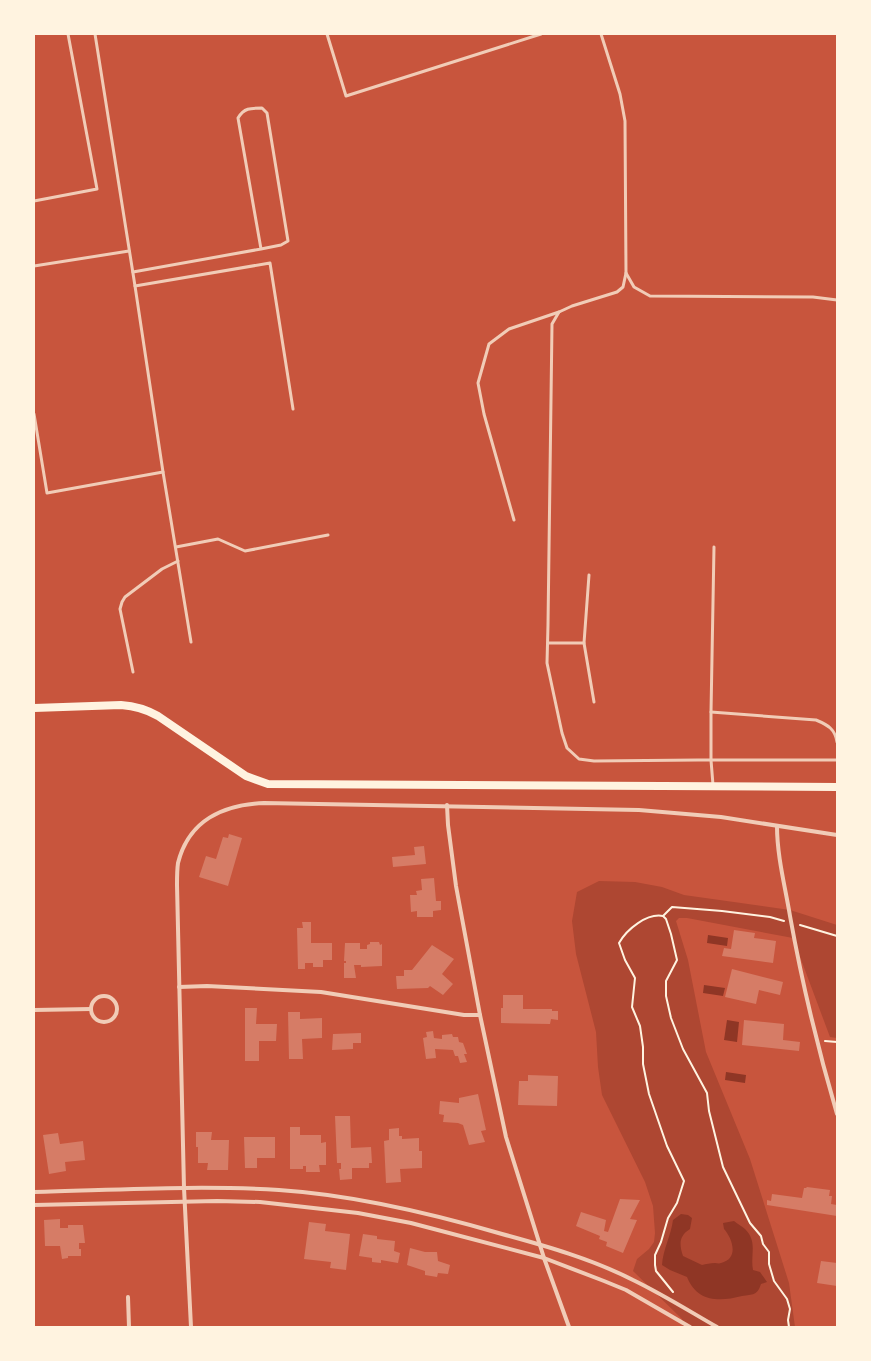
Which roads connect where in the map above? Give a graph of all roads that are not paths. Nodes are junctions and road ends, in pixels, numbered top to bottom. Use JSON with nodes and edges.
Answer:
{"nodes":[{"id":1,"x":68,"y":34,"type":"edge"},
{"id":2,"x":95,"y":34,"type":"edge"},
{"id":3,"x":327,"y":34,"type":"edge"},
{"id":4,"x":542,"y":34,"type":"edge"},
{"id":5,"x":600,"y":34,"type":"edge"},
{"id":6,"x":34,"y":201,"type":"edge"},
{"id":7,"x":261,"y":249,"type":"junction"},
{"id":8,"x":129,"y":250,"type":"junction"},
{"id":9,"x":34,"y":266,"type":"edge"},
{"id":10,"x":133,"y":272,"type":"junction"},
{"id":11,"x":626,"y":273,"type":"junction"},
{"id":12,"x":135,"y":286,"type":"junction"},
{"id":13,"x":837,"y":300,"type":"edge"},
{"id":14,"x":559,"y":312,"type":"junction"},
{"id":15,"x":293,"y":409,"type":"dead end"},
{"id":16,"x":34,"y":414,"type":"edge"},
{"id":17,"x":162,"y":472,"type":"junction"},
{"id":18,"x":514,"y":520,"type":"dead end"},
{"id":19,"x":328,"y":535,"type":"dead end"},
{"id":20,"x":176,"y":547,"type":"junction"},
{"id":21,"x":714,"y":547,"type":"dead end"},
{"id":22,"x":178,"y":561,"type":"junction"},
{"id":23,"x":588,"y":575,"type":"dead end"},
{"id":24,"x":191,"y":642,"type":"dead end"},
{"id":25,"x":548,"y":643,"type":"junction"},
{"id":26,"x":584,"y":643,"type":"junction"},
{"id":27,"x":133,"y":672,"type":"dead end"},
{"id":28,"x":594,"y":702,"type":"dead end"},
{"id":29,"x":34,"y":708,"type":"edge"},
{"id":30,"x":711,"y":712,"type":"junction"},
{"id":31,"x":837,"y":742,"type":"edge"},
{"id":32,"x":711,"y":760,"type":"junction"},
{"id":33,"x":837,"y":760,"type":"edge"},
{"id":34,"x":713,"y":786,"type":"junction"},
{"id":35,"x":837,"y":787,"type":"edge"},
{"id":36,"x":447,"y":805,"type":"junction"},
{"id":37,"x":777,"y":826,"type":"junction"},
{"id":38,"x":837,"y":835,"type":"edge"},
{"id":39,"x":178,"y":987,"type":"junction"},
{"id":40,"x":90,"y":1009,"type":"junction"},
{"id":41,"x":34,"y":1010,"type":"edge"},
{"id":42,"x":480,"y":1015,"type":"junction"},
{"id":43,"x":837,"y":1114,"type":"edge"},
{"id":44,"x":184,"y":1188,"type":"junction"},
{"id":45,"x":34,"y":1192,"type":"edge"},
{"id":46,"x":184,"y":1201,"type":"junction"},
{"id":47,"x":34,"y":1205,"type":"edge"},
{"id":48,"x":540,"y":1244,"type":"junction"},
{"id":49,"x":544,"y":1258,"type":"junction"},
{"id":50,"x":128,"y":1297,"type":"dead end"},
{"id":51,"x":129,"y":1327,"type":"edge"},
{"id":52,"x":192,"y":1327,"type":"edge"},
{"id":53,"x":569,"y":1327,"type":"edge"},
{"id":54,"x":690,"y":1327,"type":"edge"},
{"id":55,"x":717,"y":1327,"type":"edge"}],
"edges":[{"from":1,"to":6,"type":"lane"},
{"from":2,"to":8,"type":"lane"},
{"from":3,"to":4,"type":"lane"},
{"from":5,"to":11,"type":"lane"},
{"from":7,"to":7,"type":"lane"},
{"from":7,"to":10,"type":"lane"},
{"from":8,"to":9,"type":"lane"},
{"from":8,"to":10,"type":"lane"},
{"from":10,"to":12,"type":"lane"},
{"from":11,"to":13,"type":"lane"},
{"from":11,"to":14,"type":"lane"},
{"from":12,"to":15,"type":"lane"},
{"from":12,"to":17,"type":"lane"},
{"from":14,"to":18,"type":"lane"},
{"from":14,"to":25,"type":"lane"},
{"from":16,"to":17,"type":"lane"},
{"from":17,"to":20,"type":"lane"},
{"from":19,"to":20,"type":"lane"},
{"from":20,"to":22,"type":"lane"},
{"from":21,"to":30,"type":"lane"},
{"from":22,"to":24,"type":"lane"},
{"from":22,"to":27,"type":"lane"},
{"from":23,"to":26,"type":"lane"},
{"from":25,"to":26,"type":"lane"},
{"from":25,"to":32,"type":"lane"},
{"from":26,"to":28,"type":"lane"},
{"from":29,"to":34,"type":"main road"},
{"from":30,"to":31,"type":"lane"},
{"from":30,"to":32,"type":"lane"},
{"from":32,"to":33,"type":"lane"},
{"from":32,"to":34,"type":"lane"},
{"from":34,"to":35,"type":"main road"},
{"from":36,"to":37,"type":"street"},
{"from":36,"to":39,"type":"street"},
{"from":36,"to":42,"type":"street"},
{"from":37,"to":38,"type":"street"},
{"from":37,"to":43,"type":"street"},
{"from":39,"to":42,"type":"street"},
{"from":39,"to":44,"type":"street"},
{"from":40,"to":40,"type":"street"},
{"from":40,"to":41,"type":"street"},
{"from":42,"to":48,"type":"street"},
{"from":44,"to":45,"type":"street"},
{"from":44,"to":46,"type":"street"},
{"from":44,"to":48,"type":"street"},
{"from":46,"to":47,"type":"street"},
{"from":46,"to":49,"type":"street"},
{"from":46,"to":52,"type":"street"},
{"from":48,"to":49,"type":"street"},
{"from":48,"to":55,"type":"street"},
{"from":49,"to":53,"type":"street"},
{"from":49,"to":54,"type":"street"},
{"from":50,"to":51,"type":"street"}]}
